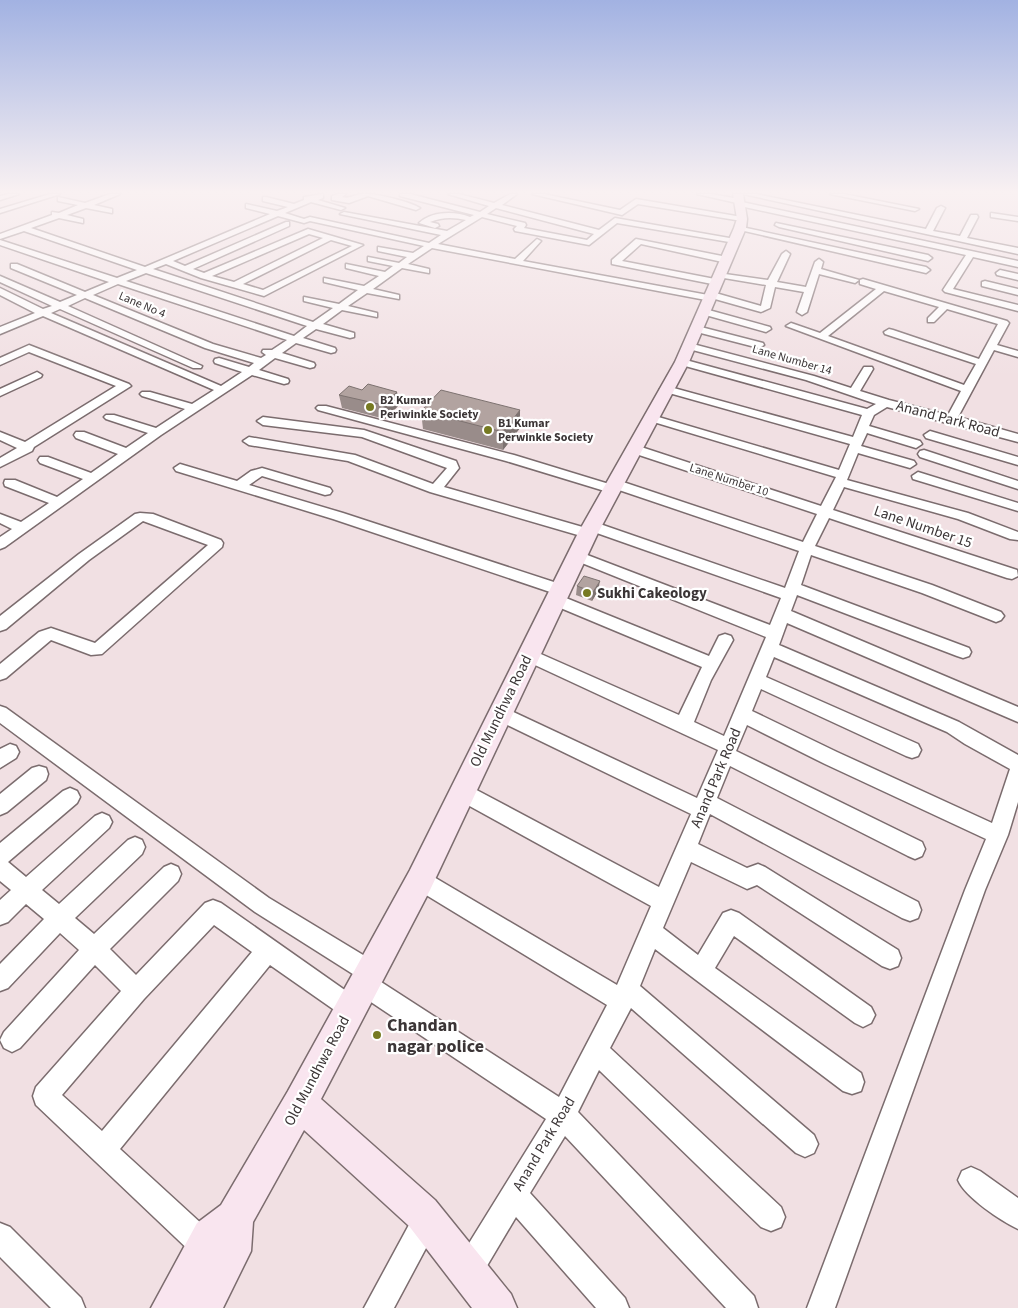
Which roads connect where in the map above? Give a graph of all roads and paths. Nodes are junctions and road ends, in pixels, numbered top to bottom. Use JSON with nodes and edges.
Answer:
{"nodes":[{"id":1,"x":38,"y":255,"type":"edge"},
{"id":2,"x":104,"y":255,"type":"edge"},
{"id":3,"x":180,"y":255,"type":"edge"},
{"id":4,"x":215,"y":255,"type":"edge"},
{"id":5,"x":252,"y":255,"type":"edge"},
{"id":6,"x":294,"y":255,"type":"edge"},
{"id":7,"x":340,"y":255,"type":"edge"},
{"id":8,"x":409,"y":255,"type":"edge"},
{"id":9,"x":477,"y":255,"type":"edge"},
{"id":10,"x":524,"y":255,"type":"edge"},
{"id":11,"x":623,"y":255,"type":"edge"},
{"id":12,"x":740,"y":255,"type":"edge"},
{"id":13,"x":785,"y":255,"type":"edge"},
{"id":14,"x":859,"y":255,"type":"edge"},
{"id":15,"x":915,"y":255,"type":"edge"},
{"id":16,"x":970,"y":255,"type":"edge"},
{"id":17,"x":976,"y":255,"type":"edge"},
{"id":18,"x":414,"y":256,"type":"joint"},
{"id":19,"x":481,"y":256,"type":"joint"},
{"id":20,"x":723,"y":257,"type":"edge"},
{"id":21,"x":928,"y":258,"type":"dead end"},
{"id":22,"x":116,"y":259,"type":"junction"},
{"id":23,"x":371,"y":259,"type":"dead end"},
{"id":24,"x":166,"y":261,"type":"junction"},
{"id":25,"x":517,"y":262,"type":"junction"},
{"id":26,"x":819,"y":262,"type":"dead end"},
{"id":27,"x":1018,"y":264,"type":"edge"},
{"id":28,"x":400,"y":265,"type":"junction"},
{"id":29,"x":14,"y":266,"type":"dead end"},
{"id":30,"x":349,"y":266,"type":"dead end"},
{"id":31,"x":187,"y":268,"type":"junction"},
{"id":32,"x":145,"y":270,"type":"junction"},
{"id":33,"x":926,"y":270,"type":"dead end"},
{"id":34,"x":426,"y":271,"type":"dead end"},
{"id":35,"x":88,"y":272,"type":"junction"},
{"id":36,"x":816,"y":272,"type":"junction"},
{"id":37,"x":1000,"y":273,"type":"dead end"},
{"id":38,"x":386,"y":275,"type":"junction"},
{"id":39,"x":204,"y":276,"type":"junction"},
{"id":40,"x":1018,"y":277,"type":"edge"},
{"id":41,"x":0,"y":279,"type":"edge"},
{"id":42,"x":327,"y":280,"type":"dead end"},
{"id":43,"x":118,"y":282,"type":"junction"},
{"id":44,"x":58,"y":284,"type":"junction"},
{"id":45,"x":771,"y":284,"type":"junction"},
{"id":46,"x":985,"y":284,"type":"dead end"},
{"id":47,"x":234,"y":285,"type":"junction"},
{"id":48,"x":882,"y":288,"type":"junction"},
{"id":49,"x":366,"y":289,"type":"junction"},
{"id":50,"x":810,"y":290,"type":"junction"},
{"id":51,"x":0,"y":291,"type":"edge"},
{"id":52,"x":1018,"y":292,"type":"edge"},
{"id":53,"x":33,"y":294,"type":"junction"},
{"id":54,"x":87,"y":294,"type":"junction"},
{"id":55,"x":396,"y":297,"type":"dead end"},
{"id":56,"x":308,"y":299,"type":"dead end"},
{"id":57,"x":13,"y":302,"type":"junction"},
{"id":58,"x":61,"y":305,"type":"junction"},
{"id":59,"x":945,"y":306,"type":"junction"},
{"id":60,"x":340,"y":307,"type":"junction"},
{"id":61,"x":1018,"y":308,"type":"edge"},
{"id":62,"x":802,"y":312,"type":"dead end"},
{"id":63,"x":43,"y":313,"type":"junction"},
{"id":64,"x":374,"y":315,"type":"dead end"},
{"id":65,"x":931,"y":320,"type":"dead end"},
{"id":66,"x":314,"y":325,"type":"junction"},
{"id":67,"x":791,"y":326,"type":"dead end"},
{"id":68,"x":766,"y":329,"type":"dead end"},
{"id":69,"x":0,"y":331,"type":"edge"},
{"id":70,"x":889,"y":332,"type":"dead end"},
{"id":71,"x":350,"y":335,"type":"dead end"},
{"id":72,"x":822,"y":337,"type":"junction"},
{"id":73,"x":294,"y":339,"type":"junction"},
{"id":74,"x":234,"y":342,"type":"dead end"},
{"id":75,"x":759,"y":345,"type":"dead end"},
{"id":76,"x":991,"y":346,"type":"junction"},
{"id":77,"x":332,"y":350,"type":"dead end"},
{"id":78,"x":273,"y":354,"type":"junction"},
{"id":79,"x":1018,"y":354,"type":"edge"},
{"id":80,"x":219,"y":361,"type":"dead end"},
{"id":81,"x":0,"y":362,"type":"edge"},
{"id":82,"x":262,"y":362,"type":"junction"},
{"id":83,"x":982,"y":363,"type":"junction"},
{"id":84,"x":310,"y":364,"type":"dead end"},
{"id":85,"x":197,"y":366,"type":"dead end"},
{"id":86,"x":868,"y":369,"type":"dead end"},
{"id":87,"x":250,"y":371,"type":"junction"},
{"id":88,"x":37,"y":375,"type":"dead end"},
{"id":89,"x":284,"y":381,"type":"dead end"},
{"id":90,"x":666,"y":389,"type":"junction"},
{"id":91,"x":222,"y":390,"type":"junction"},
{"id":92,"x":967,"y":390,"type":"junction"},
{"id":93,"x":853,"y":392,"type":"junction"},
{"id":94,"x":0,"y":394,"type":"edge"},
{"id":95,"x":146,"y":394,"type":"dead end"},
{"id":96,"x":193,"y":408,"type":"junction"},
{"id":97,"x":322,"y":408,"type":"dead end"},
{"id":98,"x":110,"y":417,"type":"dead end"},
{"id":99,"x":651,"y":418,"type":"junction"},
{"id":100,"x":951,"y":419,"type":"junction"},
{"id":101,"x":263,"y":421,"type":"dead end"},
{"id":102,"x":865,"y":427,"type":"junction"},
{"id":103,"x":157,"y":432,"type":"junction"},
{"id":104,"x":995,"y":432,"type":"junction"},
{"id":105,"x":930,"y":435,"type":"dead end"},
{"id":106,"x":0,"y":436,"type":"edge"},
{"id":107,"x":80,"y":436,"type":"dead end"},
{"id":108,"x":1018,"y":438,"type":"edge"},
{"id":109,"x":249,"y":440,"type":"dead end"},
{"id":110,"x":916,"y":444,"type":"dead end"},
{"id":111,"x":28,"y":448,"type":"junction"},
{"id":112,"x":634,"y":449,"type":"junction"},
{"id":113,"x":939,"y":450,"type":"dead end"},
{"id":114,"x":128,"y":453,"type":"junction"},
{"id":115,"x":924,"y":454,"type":"dead end"},
{"id":116,"x":44,"y":460,"type":"dead end"},
{"id":117,"x":983,"y":462,"type":"junction"},
{"id":118,"x":1018,"y":462,"type":"edge"},
{"id":119,"x":0,"y":463,"type":"edge"},
{"id":120,"x":910,"y":464,"type":"dead end"},
{"id":121,"x":180,"y":468,"type":"dead end"},
{"id":122,"x":918,"y":476,"type":"dead end"},
{"id":123,"x":93,"y":478,"type":"junction"},
{"id":124,"x":842,"y":478,"type":"junction"},
{"id":125,"x":10,"y":483,"type":"dead end"},
{"id":126,"x":1018,"y":485,"type":"edge"},
{"id":127,"x":239,"y":486,"type":"junction"},
{"id":128,"x":614,"y":486,"type":"junction"},
{"id":129,"x":435,"y":489,"type":"junction"},
{"id":130,"x":326,"y":491,"type":"dead end"},
{"id":131,"x":972,"y":493,"type":"junction"},
{"id":132,"x":59,"y":502,"type":"junction"},
{"id":133,"x":1018,"y":507,"type":"edge"},
{"id":134,"x":825,"y":511,"type":"junction"},
{"id":135,"x":963,"y":516,"type":"junction"},
{"id":136,"x":0,"y":518,"type":"edge"},
{"id":137,"x":22,"y":528,"type":"junction"},
{"id":138,"x":590,"y":530,"type":"junction"},
{"id":139,"x":1015,"y":536,"type":"dead end"},
{"id":140,"x":0,"y":544,"type":"edge"},
{"id":141,"x":806,"y":550,"type":"junction"},
{"id":142,"x":578,"y":556,"type":"junction"},
{"id":143,"x":1012,"y":574,"type":"dead end"},
{"id":144,"x":558,"y":595,"type":"junction"},
{"id":145,"x":788,"y":599,"type":"junction"},
{"id":146,"x":996,"y":616,"type":"dead end"},
{"id":147,"x":0,"y":625,"type":"edge"},
{"id":148,"x":724,"y":640,"type":"dead end"},
{"id":149,"x":773,"y":641,"type":"junction"},
{"id":150,"x":963,"y":652,"type":"dead end"},
{"id":151,"x":528,"y":655,"type":"junction"},
{"id":152,"x":713,"y":664,"type":"junction"},
{"id":153,"x":0,"y":673,"type":"edge"},
{"id":154,"x":757,"y":680,"type":"junction"},
{"id":155,"x":0,"y":713,"type":"edge"},
{"id":156,"x":500,"y":713,"type":"junction"},
{"id":157,"x":742,"y":714,"type":"junction"},
{"id":158,"x":1018,"y":715,"type":"edge"},
{"id":159,"x":684,"y":725,"type":"junction"},
{"id":160,"x":912,"y":750,"type":"dead end"},
{"id":161,"x":727,"y":751,"type":"junction"},
{"id":162,"x":1018,"y":764,"type":"edge"},
{"id":163,"x":1018,"y":772,"type":"edge"},
{"id":164,"x":39,"y":774,"type":"dead end"},
{"id":165,"x":462,"y":792,"type":"junction"},
{"id":166,"x":70,"y":797,"type":"dead end"},
{"id":167,"x":0,"y":806,"type":"edge"},
{"id":168,"x":704,"y":806,"type":"junction"},
{"id":169,"x":102,"y":822,"type":"dead end"},
{"id":170,"x":998,"y":835,"type":"junction"},
{"id":171,"x":136,"y":847,"type":"dead end"},
{"id":172,"x":686,"y":849,"type":"junction"},
{"id":173,"x":915,"y":850,"type":"dead end"},
{"id":174,"x":0,"y":856,"type":"edge"},
{"id":175,"x":0,"y":868,"type":"edge"},
{"id":176,"x":171,"y":874,"type":"dead end"},
{"id":177,"x":420,"y":880,"type":"junction"},
{"id":178,"x":26,"y":890,"type":"junction"},
{"id":179,"x":664,"y":901,"type":"junction"},
{"id":180,"x":910,"y":910,"type":"dead end"},
{"id":181,"x":0,"y":914,"type":"edge"},
{"id":182,"x":59,"y":919,"type":"junction"},
{"id":183,"x":651,"y":932,"type":"junction"},
{"id":184,"x":95,"y":949,"type":"junction"},
{"id":185,"x":268,"y":950,"type":"junction"},
{"id":186,"x":890,"y":958,"type":"dead end"},
{"id":187,"x":702,"y":971,"type":"junction"},
{"id":188,"x":367,"y":978,"type":"junction"},
{"id":189,"x":0,"y":980,"type":"edge"},
{"id":190,"x":136,"y":990,"type":"junction"},
{"id":191,"x":624,"y":996,"type":"junction"},
{"id":192,"x":351,"y":1008,"type":"junction"},
{"id":193,"x":863,"y":1015,"type":"dead end"},
{"id":194,"x":12,"y":1040,"type":"dead end"},
{"id":195,"x":596,"y":1052,"type":"junction"},
{"id":196,"x":852,"y":1082,"type":"dead end"},
{"id":197,"x":300,"y":1103,"type":"junction"},
{"id":198,"x":562,"y":1115,"type":"junction"},
{"id":199,"x":805,"y":1144,"type":"dead end"},
{"id":200,"x":102,"y":1151,"type":"junction"},
{"id":201,"x":971,"y":1180,"type":"dead end"},
{"id":202,"x":514,"y":1195,"type":"junction"},
{"id":203,"x":1018,"y":1215,"type":"edge"},
{"id":204,"x":771,"y":1217,"type":"dead end"},
{"id":205,"x":234,"y":1218,"type":"junction"},
{"id":206,"x":427,"y":1220,"type":"junction"},
{"id":207,"x":0,"y":1236,"type":"edge"},
{"id":208,"x":205,"y":1246,"type":"junction"},
{"id":209,"x":482,"y":1295,"type":"edge"},
{"id":210,"x":744,"y":1306,"type":"dead end"},
{"id":211,"x":71,"y":1308,"type":"edge"},
{"id":212,"x":171,"y":1308,"type":"edge"},
{"id":213,"x":202,"y":1308,"type":"edge"},
{"id":214,"x":378,"y":1308,"type":"edge"},
{"id":215,"x":615,"y":1308,"type":"edge"},
{"id":216,"x":821,"y":1308,"type":"edge"}],
"edges":[{"from":1,"to":35,"type":"street"},
{"from":2,"to":22,"type":"street"},
{"from":3,"to":24,"type":"street"},
{"from":4,"to":31,"type":"street"},
{"from":5,"to":39,"type":"street"},
{"from":6,"to":47,"type":"street"},
{"from":7,"to":47,"type":"street"},
{"from":8,"to":18,"type":"street"},
{"from":9,"to":19,"type":"street"},
{"from":10,"to":25,"type":"street"},
{"from":11,"to":20,"type":"street"},
{"from":12,"to":20,"type":"street"},
{"from":13,"to":45,"type":"street"},
{"from":14,"to":33,"type":"street"},
{"from":15,"to":21,"type":"street"},
{"from":16,"to":61,"type":"street"},
{"from":17,"to":27,"type":"street"},
{"from":18,"to":28,"type":"street"},
{"from":19,"to":25,"type":"street"},
{"from":20,"to":25,"type":"street"},
{"from":20,"to":45,"type":"street"},
{"from":20,"to":45,"type":"street"},
{"from":20,"to":68,"type":"street"},
{"from":20,"to":75,"type":"street"},
{"from":20,"to":90,"type":"street","name":"Old Mundhwa Road"},
{"from":20,"to":93,"type":"street","name":"Lane Number 14"},
{"from":20,"to":102,"type":"street"},
{"from":22,"to":32,"type":"street"},
{"from":22,"to":35,"type":"street"},
{"from":23,"to":28,"type":"street"},
{"from":24,"to":31,"type":"street"},
{"from":24,"to":32,"type":"street"},
{"from":26,"to":36,"type":"street"},
{"from":28,"to":34,"type":"street"},
{"from":28,"to":38,"type":"street"},
{"from":29,"to":44,"type":"street","name":"Lane No 4"},
{"from":30,"to":38,"type":"street"},
{"from":31,"to":39,"type":"street"},
{"from":32,"to":43,"type":"street"},
{"from":32,"to":66,"type":"street"},
{"from":35,"to":43,"type":"street"},
{"from":35,"to":44,"type":"street"},
{"from":36,"to":48,"type":"street"},
{"from":36,"to":50,"type":"street"},
{"from":37,"to":40,"type":"street"},
{"from":38,"to":49,"type":"street"},
{"from":39,"to":47,"type":"street"},
{"from":41,"to":53,"type":"street"},
{"from":42,"to":49,"type":"street"},
{"from":43,"to":54,"type":"street"},
{"from":43,"to":73,"type":"street"},
{"from":44,"to":53,"type":"street"},
{"from":44,"to":54,"type":"street","name":"Lane No 4"},
{"from":45,"to":50,"type":"street"},
{"from":46,"to":52,"type":"street"},
{"from":48,"to":59,"type":"street"},
{"from":48,"to":72,"type":"street"},
{"from":49,"to":55,"type":"street"},
{"from":49,"to":60,"type":"street"},
{"from":50,"to":62,"type":"street"},
{"from":51,"to":57,"type":"street"},
{"from":53,"to":57,"type":"street"},
{"from":53,"to":58,"type":"street"},
{"from":54,"to":58,"type":"street"},
{"from":54,"to":82,"type":"street","name":"Lane No 4"},
{"from":56,"to":60,"type":"street"},
{"from":57,"to":63,"type":"street"},
{"from":58,"to":63,"type":"street"},
{"from":58,"to":85,"type":"street"},
{"from":59,"to":65,"type":"street"},
{"from":59,"to":76,"type":"street"},
{"from":60,"to":64,"type":"street"},
{"from":60,"to":66,"type":"street"},
{"from":63,"to":69,"type":"street"},
{"from":63,"to":91,"type":"street"},
{"from":66,"to":71,"type":"street"},
{"from":66,"to":73,"type":"street"},
{"from":67,"to":72,"type":"street"},
{"from":70,"to":83,"type":"street"},
{"from":72,"to":92,"type":"street"},
{"from":73,"to":77,"type":"street"},
{"from":73,"to":78,"type":"street"},
{"from":74,"to":78,"type":"street"},
{"from":76,"to":79,"type":"street"},
{"from":76,"to":83,"type":"street"},
{"from":78,"to":82,"type":"street"},
{"from":78,"to":84,"type":"street"},
{"from":80,"to":87,"type":"street"},
{"from":81,"to":111,"type":"street"},
{"from":82,"to":87,"type":"street"},
{"from":83,"to":92,"type":"street"},
{"from":86,"to":93,"type":"street"},
{"from":87,"to":89,"type":"street"},
{"from":87,"to":91,"type":"street"},
{"from":88,"to":94,"type":"street"},
{"from":90,"to":99,"type":"street","name":"Old Mundhwa Road"},
{"from":90,"to":102,"type":"street"},
{"from":91,"to":96,"type":"street"},
{"from":92,"to":100,"type":"street"},
{"from":93,"to":102,"type":"street","name":"Lane Number 14"},
{"from":95,"to":96,"type":"street"},
{"from":96,"to":103,"type":"street"},
{"from":97,"to":128,"type":"street"},
{"from":98,"to":103,"type":"street"},
{"from":99,"to":112,"type":"street","name":"Old Mundhwa Road"},
{"from":99,"to":124,"type":"street"},
{"from":100,"to":102,"type":"street","name":"Anand Park Road"},
{"from":100,"to":104,"type":"street","name":"Anand Park Road"},
{"from":101,"to":129,"type":"street"},
{"from":102,"to":110,"type":"street"},
{"from":102,"to":120,"type":"street"},
{"from":102,"to":124,"type":"street","name":"Anand Park Road"},
{"from":103,"to":114,"type":"street"},
{"from":104,"to":108,"type":"street","name":"Anand Park Road"},
{"from":104,"to":117,"type":"street"},
{"from":105,"to":117,"type":"street"},
{"from":106,"to":111,"type":"street"},
{"from":107,"to":114,"type":"street"},
{"from":109,"to":129,"type":"street"},
{"from":111,"to":119,"type":"street"},
{"from":112,"to":128,"type":"street","name":"Old Mundhwa Road"},
{"from":112,"to":134,"type":"street","name":"Lane Number 10"},
{"from":113,"to":117,"type":"street"},
{"from":114,"to":123,"type":"street"},
{"from":115,"to":117,"type":"street"},
{"from":116,"to":123,"type":"street"},
{"from":117,"to":118,"type":"street"},
{"from":117,"to":126,"type":"street"},
{"from":117,"to":131,"type":"street"},
{"from":121,"to":127,"type":"street"},
{"from":122,"to":131,"type":"street"},
{"from":123,"to":132,"type":"street"},
{"from":124,"to":134,"type":"street","name":"Anand Park Road"},
{"from":124,"to":135,"type":"street"},
{"from":125,"to":132,"type":"street"},
{"from":127,"to":130,"type":"street"},
{"from":127,"to":144,"type":"street"},
{"from":128,"to":138,"type":"street","name":"Old Mundhwa Road"},
{"from":128,"to":141,"type":"street"},
{"from":129,"to":138,"type":"street"},
{"from":131,"to":133,"type":"street"},
{"from":131,"to":135,"type":"street"},
{"from":132,"to":137,"type":"street"},
{"from":134,"to":141,"type":"street","name":"Anand Park Road"},
{"from":134,"to":143,"type":"street","name":"Lane Number 15"},
{"from":135,"to":139,"type":"street"},
{"from":136,"to":137,"type":"street"},
{"from":137,"to":140,"type":"street"},
{"from":138,"to":142,"type":"street","name":"Old Mundhwa Road"},
{"from":138,"to":145,"type":"street"},
{"from":141,"to":145,"type":"street","name":"Anand Park Road"},
{"from":141,"to":146,"type":"street"},
{"from":142,"to":144,"type":"street","name":"Old Mundhwa Road"},
{"from":142,"to":149,"type":"street"},
{"from":144,"to":151,"type":"street","name":"Old Mundhwa Road"},
{"from":144,"to":152,"type":"street"},
{"from":145,"to":149,"type":"street","name":"Anand Park Road"},
{"from":145,"to":150,"type":"street"},
{"from":145,"to":158,"type":"street"},
{"from":147,"to":153,"type":"street"},
{"from":148,"to":152,"type":"street"},
{"from":149,"to":154,"type":"street","name":"Anand Park Road"},
{"from":149,"to":162,"type":"street"},
{"from":151,"to":156,"type":"street","name":"Old Mundhwa Road"},
{"from":151,"to":159,"type":"street"},
{"from":152,"to":159,"type":"street"},
{"from":154,"to":157,"type":"street","name":"Anand Park Road"},
{"from":154,"to":160,"type":"street"},
{"from":155,"to":188,"type":"street"},
{"from":156,"to":165,"type":"street","name":"Old Mundhwa Road"},
{"from":156,"to":168,"type":"street"},
{"from":157,"to":161,"type":"street","name":"Anand Park Road"},
{"from":157,"to":170,"type":"street"},
{"from":159,"to":161,"type":"street"},
{"from":161,"to":168,"type":"street","name":"Anand Park Road"},
{"from":161,"to":173,"type":"street"},
{"from":163,"to":170,"type":"street"},
{"from":164,"to":167,"type":"street"},
{"from":165,"to":177,"type":"street","name":"Old Mundhwa Road"},
{"from":165,"to":179,"type":"street"},
{"from":166,"to":174,"type":"street"},
{"from":168,"to":172,"type":"street","name":"Anand Park Road"},
{"from":168,"to":180,"type":"street"},
{"from":169,"to":178,"type":"street"},
{"from":170,"to":216,"type":"street"},
{"from":171,"to":182,"type":"street"},
{"from":172,"to":179,"type":"street","name":"Anand Park Road"},
{"from":172,"to":186,"type":"street"},
{"from":175,"to":178,"type":"street"},
{"from":176,"to":184,"type":"street"},
{"from":177,"to":188,"type":"street","name":"Old Mundhwa Road"},
{"from":177,"to":191,"type":"street"},
{"from":178,"to":181,"type":"street"},
{"from":178,"to":182,"type":"street"},
{"from":179,"to":183,"type":"street","name":"Anand Park Road"},
{"from":182,"to":184,"type":"street"},
{"from":182,"to":189,"type":"street"},
{"from":183,"to":187,"type":"street"},
{"from":183,"to":191,"type":"street","name":"Anand Park Road"},
{"from":184,"to":190,"type":"street"},
{"from":184,"to":194,"type":"street"},
{"from":185,"to":190,"type":"street"},
{"from":185,"to":192,"type":"street"},
{"from":185,"to":200,"type":"street"},
{"from":187,"to":193,"type":"street"},
{"from":187,"to":196,"type":"street"},
{"from":188,"to":192,"type":"street","name":"Old Mundhwa Road"},
{"from":188,"to":198,"type":"street"},
{"from":190,"to":200,"type":"street"},
{"from":191,"to":195,"type":"street","name":"Anand Park Road"},
{"from":191,"to":199,"type":"street"},
{"from":192,"to":197,"type":"street","name":"Old Mundhwa Road"},
{"from":195,"to":198,"type":"street","name":"Anand Park Road"},
{"from":195,"to":204,"type":"street"},
{"from":197,"to":205,"type":"street","name":"Old Mundhwa Road"},
{"from":197,"to":206,"type":"street"},
{"from":198,"to":202,"type":"street","name":"Anand Park Road"},
{"from":198,"to":210,"type":"street"},
{"from":200,"to":208,"type":"street"},
{"from":201,"to":203,"type":"street"},
{"from":202,"to":209,"type":"street","name":"Anand Park Road"},
{"from":202,"to":215,"type":"street"},
{"from":205,"to":208,"type":"street","name":"Old Mundhwa Road"},
{"from":205,"to":213,"type":"street","name":"Old Mundhwa Road"},
{"from":206,"to":209,"type":"street"},
{"from":206,"to":214,"type":"street"},
{"from":207,"to":211,"type":"street"},
{"from":208,"to":212,"type":"street","name":"Old Mundhwa Road"}]}
